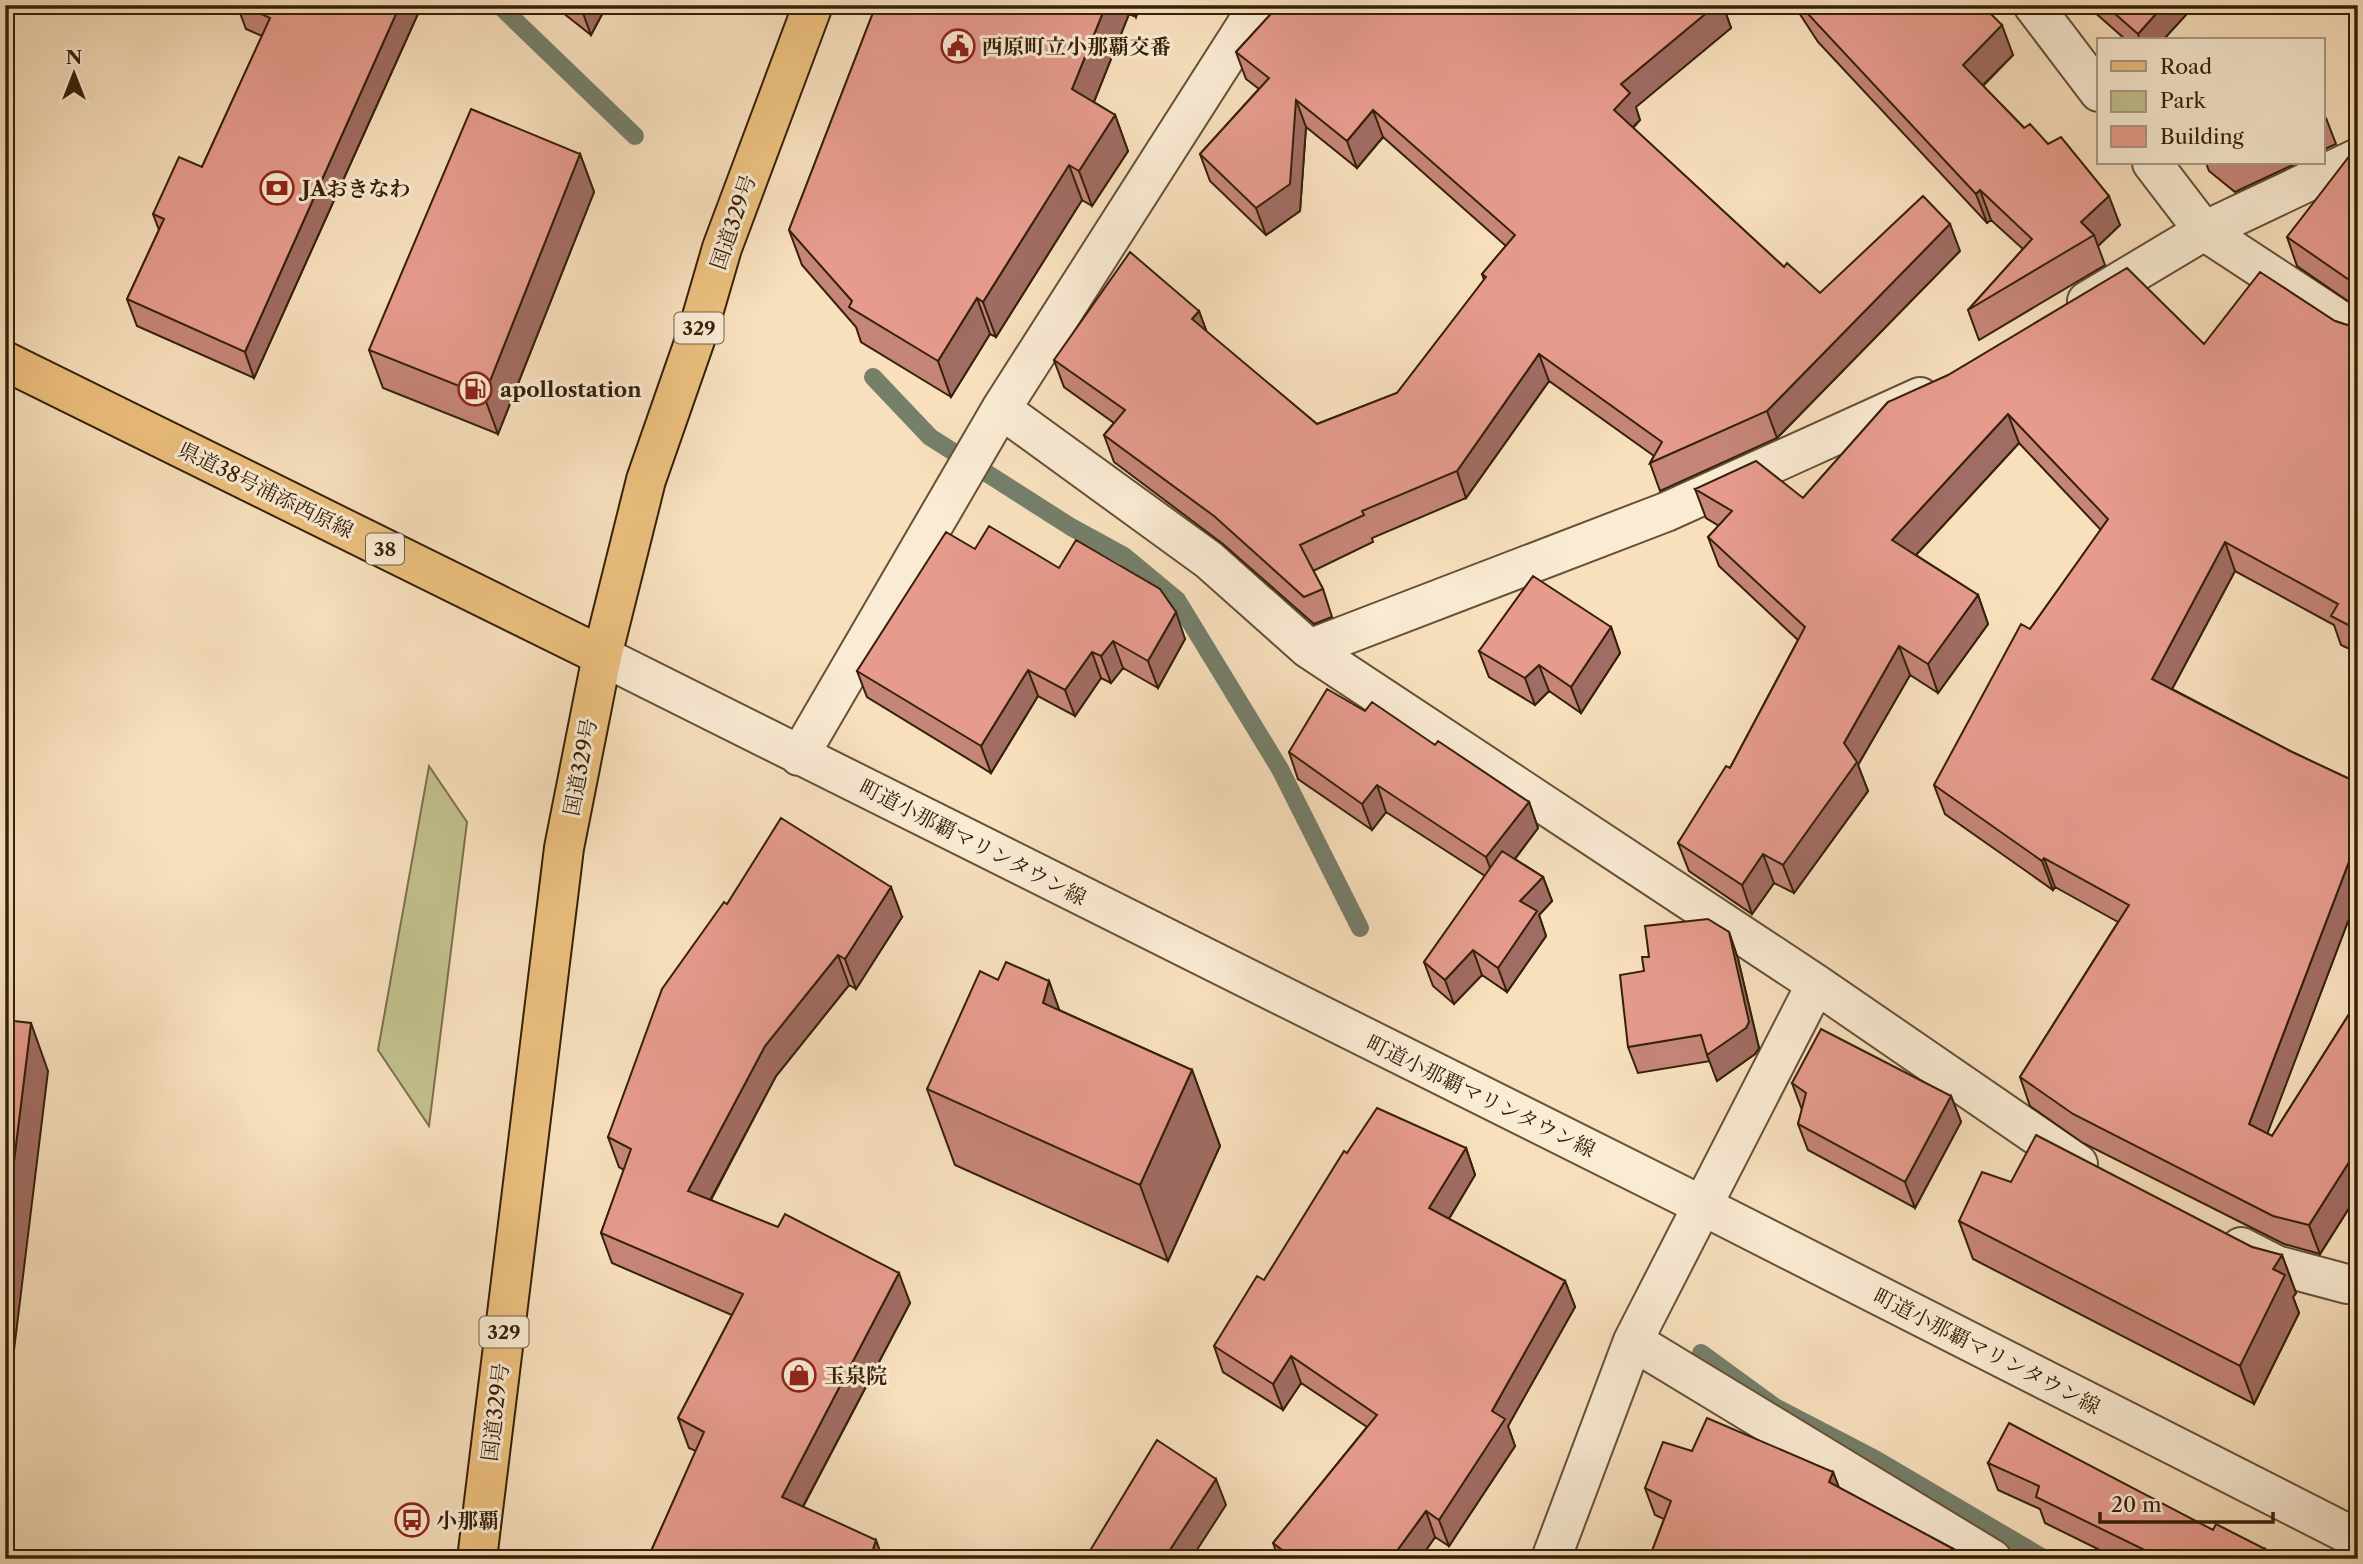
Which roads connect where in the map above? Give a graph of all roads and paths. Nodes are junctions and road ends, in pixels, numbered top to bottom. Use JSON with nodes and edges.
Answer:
{"nodes":[{"id":1,"x":813,"y":5,"type":"edge"},
{"id":2,"x":1259,"y":5,"type":"edge"},
{"id":3,"x":2033,"y":5,"type":"edge"},
{"id":4,"x":2097,"y":89,"type":"edge"},
{"id":5,"x":2358,"y":158,"type":"edge"},
{"id":6,"x":2153,"y":164,"type":"edge"},
{"id":7,"x":2204,"y":231,"type":"junction"},
{"id":8,"x":2052,"y":322,"type":"edge"},
{"id":9,"x":2358,"y":332,"type":"edge"},
{"id":10,"x":5,"y":361,"type":"edge"},
{"id":11,"x":1947,"y":385,"type":"edge"},
{"id":12,"x":995,"y":422,"type":"junction"},
{"id":13,"x":1309,"y":649,"type":"junction"},
{"id":14,"x":601,"y":656,"type":"junction"},
{"id":15,"x":799,"y":756,"type":"junction"},
{"id":16,"x":1816,"y":984,"type":"junction"},
{"id":17,"x":2108,"y":1180,"type":"edge"},
{"id":18,"x":1703,"y":1206,"type":"junction"},
{"id":19,"x":2204,"y":1228,"type":"edge"},
{"id":20,"x":2358,"y":1284,"type":"edge"},
{"id":21,"x":1633,"y":1342,"type":"junction"},
{"id":22,"x":2358,"y":1539,"type":"edge"},
{"id":23,"x":477,"y":1559,"type":"edge"},
{"id":24,"x":1550,"y":1559,"type":"edge"},
{"id":25,"x":1992,"y":1559,"type":"edge"}],
"edges":[{"from":1,"to":14,"type":"main road","name":"国道329号","number":"329"},
{"from":2,"to":12,"type":"street"},
{"from":3,"to":4,"type":"street"},
{"from":5,"to":7,"type":"street"},
{"from":6,"to":7,"type":"street"},
{"from":7,"to":8,"type":"street"},
{"from":7,"to":9,"type":"street"},
{"from":10,"to":14,"type":"main road","name":"県道38号浦添西原線","number":"38"},
{"from":11,"to":13,"type":"street"},
{"from":12,"to":13,"type":"street"},
{"from":12,"to":15,"type":"street"},
{"from":13,"to":16,"type":"street"},
{"from":14,"to":15,"type":"street","name":"町道小那覇マリンタウン線"},
{"from":14,"to":23,"type":"main road","name":"国道329号","number":"329"},
{"from":15,"to":18,"type":"street","name":"町道小那覇マリンタウン線"},
{"from":16,"to":17,"type":"street"},
{"from":16,"to":18,"type":"street"},
{"from":18,"to":21,"type":"street"},
{"from":18,"to":22,"type":"street","name":"町道小那覇マリンタウン線"},
{"from":19,"to":20,"type":"street"},
{"from":21,"to":24,"type":"street"},
{"from":21,"to":25,"type":"street"}]}
